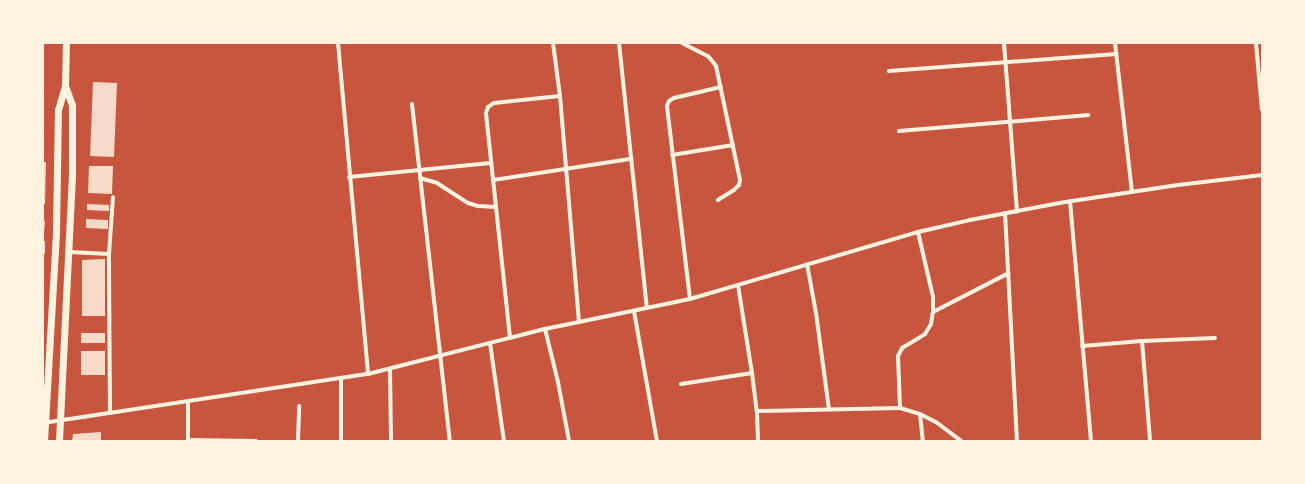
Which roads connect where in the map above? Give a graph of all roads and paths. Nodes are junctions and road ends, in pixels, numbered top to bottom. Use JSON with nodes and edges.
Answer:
{"nodes":[{"id":1,"x":66,"y":43,"type":"edge"},
{"id":2,"x":338,"y":43,"type":"edge"},
{"id":3,"x":553,"y":43,"type":"edge"},
{"id":4,"x":619,"y":43,"type":"edge"},
{"id":5,"x":682,"y":43,"type":"edge"},
{"id":6,"x":1004,"y":43,"type":"edge"},
{"id":7,"x":1115,"y":43,"type":"edge"},
{"id":8,"x":1256,"y":43,"type":"edge"},
{"id":9,"x":1116,"y":54,"type":"junction"},
{"id":10,"x":1006,"y":61,"type":"junction"},
{"id":11,"x":889,"y":71,"type":"dead end"},
{"id":12,"x":65,"y":86,"type":"junction"},
{"id":13,"x":721,"y":87,"type":"junction"},
{"id":14,"x":560,"y":96,"type":"junction"},
{"id":15,"x":412,"y":104,"type":"dead end"},
{"id":16,"x":1262,"y":110,"type":"edge"},
{"id":17,"x":1088,"y":115,"type":"dead end"},
{"id":18,"x":1010,"y":122,"type":"junction"},
{"id":19,"x":899,"y":131,"type":"dead end"},
{"id":20,"x":733,"y":145,"type":"junction"},
{"id":21,"x":672,"y":155,"type":"junction"},
{"id":22,"x":631,"y":159,"type":"junction"},
{"id":23,"x":490,"y":163,"type":"junction"},
{"id":24,"x":419,"y":170,"type":"junction"},
{"id":25,"x":566,"y":170,"type":"junction"},
{"id":26,"x":1262,"y":175,"type":"edge"},
{"id":27,"x":349,"y":177,"type":"junction"},
{"id":28,"x":420,"y":178,"type":"junction"},
{"id":29,"x":492,"y":180,"type":"junction"},
{"id":30,"x":1132,"y":192,"type":"junction"},
{"id":31,"x":113,"y":197,"type":"dead end"},
{"id":32,"x":718,"y":200,"type":"dead end"},
{"id":33,"x":1070,"y":201,"type":"junction"},
{"id":34,"x":496,"y":207,"type":"junction"},
{"id":35,"x":1017,"y":211,"type":"junction"},
{"id":36,"x":1005,"y":213,"type":"junction"},
{"id":37,"x":918,"y":232,"type":"junction"},
{"id":38,"x":70,"y":252,"type":"junction"},
{"id":39,"x":110,"y":254,"type":"junction"},
{"id":40,"x":807,"y":264,"type":"junction"},
{"id":41,"x":1008,"y":273,"type":"junction"},
{"id":42,"x":738,"y":285,"type":"junction"},
{"id":43,"x":690,"y":299,"type":"junction"},
{"id":44,"x":647,"y":308,"type":"junction"},
{"id":45,"x":634,"y":311,"type":"junction"},
{"id":46,"x":933,"y":312,"type":"junction"},
{"id":47,"x":579,"y":322,"type":"junction"},
{"id":48,"x":545,"y":329,"type":"junction"},
{"id":49,"x":510,"y":338,"type":"junction"},
{"id":50,"x":1215,"y":338,"type":"dead end"},
{"id":51,"x":1142,"y":341,"type":"junction"},
{"id":52,"x":490,"y":343,"type":"junction"},
{"id":53,"x":1082,"y":346,"type":"junction"},
{"id":54,"x":441,"y":356,"type":"junction"},
{"id":55,"x":390,"y":369,"type":"junction"},
{"id":56,"x":752,"y":373,"type":"junction"},
{"id":57,"x":368,"y":374,"type":"junction"},
{"id":58,"x":341,"y":378,"type":"junction"},
{"id":59,"x":681,"y":384,"type":"dead end"},
{"id":60,"x":188,"y":402,"type":"junction"},
{"id":61,"x":299,"y":406,"type":"dead end"},
{"id":62,"x":900,"y":408,"type":"junction"},
{"id":63,"x":828,"y":409,"type":"junction"},
{"id":64,"x":757,"y":411,"type":"junction"},
{"id":65,"x":110,"y":413,"type":"junction"},
{"id":66,"x":920,"y":414,"type":"junction"},
{"id":67,"x":60,"y":421,"type":"junction"},
{"id":68,"x":44,"y":423,"type":"edge"},
{"id":69,"x":44,"y":441,"type":"edge"},
{"id":70,"x":59,"y":441,"type":"edge"},
{"id":71,"x":188,"y":441,"type":"edge"},
{"id":72,"x":256,"y":441,"type":"edge"},
{"id":73,"x":298,"y":441,"type":"edge"},
{"id":74,"x":341,"y":441,"type":"edge"},
{"id":75,"x":391,"y":441,"type":"edge"},
{"id":76,"x":450,"y":441,"type":"edge"},
{"id":77,"x":504,"y":441,"type":"edge"},
{"id":78,"x":569,"y":441,"type":"edge"},
{"id":79,"x":658,"y":441,"type":"edge"},
{"id":80,"x":758,"y":441,"type":"edge"},
{"id":81,"x":923,"y":441,"type":"edge"},
{"id":82,"x":961,"y":441,"type":"edge"},
{"id":83,"x":1017,"y":441,"type":"edge"},
{"id":84,"x":1091,"y":441,"type":"edge"},
{"id":85,"x":1150,"y":441,"type":"edge"}],
"edges":[{"from":1,"to":12,"type":"street"},
{"from":2,"to":27,"type":"street"},
{"from":3,"to":14,"type":"street"},
{"from":4,"to":22,"type":"street"},
{"from":5,"to":13,"type":"street"},
{"from":6,"to":10,"type":"street"},
{"from":7,"to":9,"type":"street"},
{"from":8,"to":16,"type":"street"},
{"from":9,"to":10,"type":"street"},
{"from":9,"to":30,"type":"street"},
{"from":10,"to":11,"type":"street"},
{"from":10,"to":18,"type":"street"},
{"from":12,"to":38,"type":"street"},
{"from":12,"to":68,"type":"street"},
{"from":13,"to":20,"type":"street"},
{"from":13,"to":21,"type":"street"},
{"from":14,"to":23,"type":"street"},
{"from":14,"to":25,"type":"street"},
{"from":15,"to":24,"type":"street"},
{"from":17,"to":18,"type":"street"},
{"from":18,"to":19,"type":"street"},
{"from":18,"to":35,"type":"street"},
{"from":20,"to":21,"type":"street"},
{"from":20,"to":32,"type":"street"},
{"from":21,"to":43,"type":"street"},
{"from":22,"to":25,"type":"street"},
{"from":22,"to":44,"type":"street"},
{"from":23,"to":24,"type":"street"},
{"from":23,"to":29,"type":"street"},
{"from":24,"to":27,"type":"street"},
{"from":24,"to":28,"type":"street"},
{"from":25,"to":29,"type":"street"},
{"from":25,"to":47,"type":"street"},
{"from":26,"to":30,"type":"street"},
{"from":27,"to":57,"type":"street"},
{"from":28,"to":34,"type":"street"},
{"from":28,"to":54,"type":"street"},
{"from":29,"to":34,"type":"street"},
{"from":30,"to":33,"type":"street"},
{"from":31,"to":39,"type":"street"},
{"from":33,"to":35,"type":"street"},
{"from":33,"to":53,"type":"street"},
{"from":34,"to":49,"type":"street"},
{"from":35,"to":36,"type":"street"},
{"from":36,"to":37,"type":"street"},
{"from":36,"to":41,"type":"street"},
{"from":37,"to":40,"type":"street"},
{"from":37,"to":46,"type":"street"},
{"from":38,"to":39,"type":"street"},
{"from":38,"to":67,"type":"street"},
{"from":39,"to":65,"type":"street"},
{"from":40,"to":42,"type":"street"},
{"from":40,"to":63,"type":"street"},
{"from":41,"to":46,"type":"street"},
{"from":41,"to":83,"type":"street"},
{"from":42,"to":43,"type":"street"},
{"from":42,"to":56,"type":"street"},
{"from":43,"to":44,"type":"street"},
{"from":44,"to":45,"type":"street"},
{"from":45,"to":47,"type":"street"},
{"from":45,"to":79,"type":"street"},
{"from":46,"to":62,"type":"street"},
{"from":47,"to":48,"type":"street"},
{"from":48,"to":49,"type":"street"},
{"from":48,"to":78,"type":"street"},
{"from":49,"to":52,"type":"street"},
{"from":50,"to":51,"type":"street"},
{"from":51,"to":53,"type":"street"},
{"from":51,"to":85,"type":"street"},
{"from":52,"to":54,"type":"street"},
{"from":52,"to":77,"type":"street"},
{"from":53,"to":84,"type":"street"},
{"from":54,"to":55,"type":"street"},
{"from":54,"to":76,"type":"street"},
{"from":55,"to":57,"type":"street"},
{"from":55,"to":75,"type":"street"},
{"from":56,"to":59,"type":"street"},
{"from":56,"to":64,"type":"street"},
{"from":57,"to":58,"type":"street"},
{"from":58,"to":60,"type":"street"},
{"from":58,"to":74,"type":"street"},
{"from":60,"to":65,"type":"street"},
{"from":60,"to":71,"type":"street"},
{"from":61,"to":73,"type":"street"},
{"from":62,"to":63,"type":"street"},
{"from":62,"to":66,"type":"street"},
{"from":63,"to":64,"type":"street"},
{"from":64,"to":80,"type":"street"},
{"from":65,"to":67,"type":"street"},
{"from":66,"to":81,"type":"street"},
{"from":66,"to":82,"type":"street"},
{"from":67,"to":68,"type":"street"},
{"from":67,"to":70,"type":"street"},
{"from":68,"to":69,"type":"street"},
{"from":71,"to":72,"type":"street"}]}
